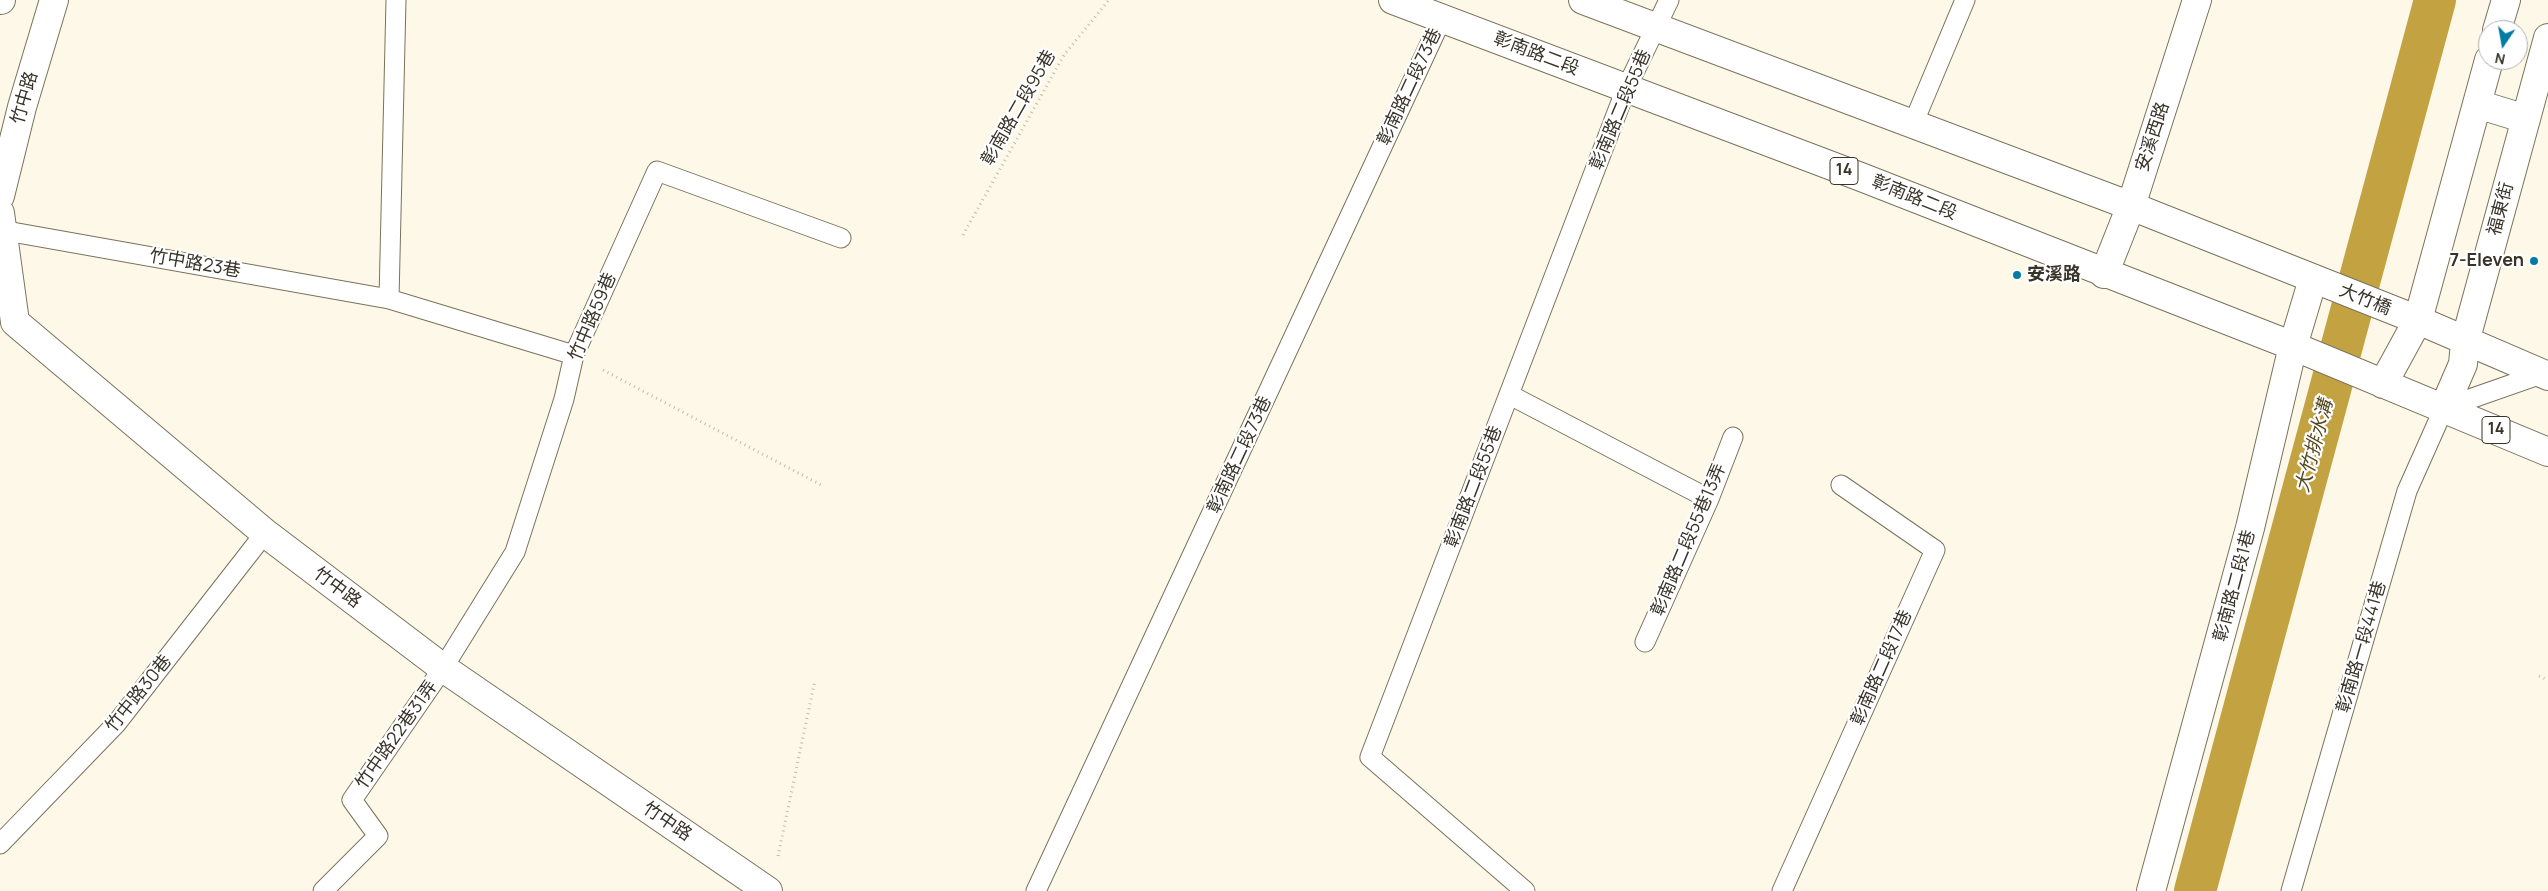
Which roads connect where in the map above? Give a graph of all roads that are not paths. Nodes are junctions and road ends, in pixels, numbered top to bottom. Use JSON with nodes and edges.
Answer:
{"nodes":[{"id":1,"x":54,"y":0,"type":"edge"},
{"id":2,"x":396,"y":0,"type":"edge"},
{"id":3,"x":1394,"y":0,"type":"edge"},
{"id":4,"x":1583,"y":0,"type":"edge"},
{"id":5,"x":1669,"y":0,"type":"edge"},
{"id":6,"x":1965,"y":0,"type":"edge"},
{"id":7,"x":2197,"y":0,"type":"edge"},
{"id":8,"x":2506,"y":0,"type":"edge"},
{"id":9,"x":1442,"y":18,"type":"junction"},
{"id":10,"x":2500,"y":20,"type":"edge"},
{"id":11,"x":1657,"y":28,"type":"junction"},
{"id":12,"x":2548,"y":38,"type":"edge"},
{"id":13,"x":2486,"y":70,"type":"edge"},
{"id":14,"x":1626,"y":89,"type":"junction"},
{"id":15,"x":2477,"y":104,"type":"junction"},
{"id":16,"x":2526,"y":119,"type":"junction"},
{"id":17,"x":1913,"y":124,"type":"junction"},
{"id":18,"x":0,"y":196,"type":"edge"},
{"id":19,"x":2131,"y":206,"type":"junction"},
{"id":20,"x":1,"y":221,"type":"edge"},
{"id":21,"x":841,"y":238,"type":"dead end"},
{"id":22,"x":2104,"y":274,"type":"junction"},
{"id":23,"x":2313,"y":279,"type":"junction"},
{"id":24,"x":389,"y":299,"type":"junction"},
{"id":25,"x":2418,"y":320,"type":"junction"},
{"id":26,"x":8,"y":329,"type":"edge"},
{"id":27,"x":2465,"y":342,"type":"junction"},
{"id":28,"x":2293,"y":346,"type":"junction"},
{"id":29,"x":574,"y":355,"type":"junction"},
{"id":30,"x":2546,"y":374,"type":"edge"},
{"id":31,"x":2383,"y":384,"type":"junction"},
{"id":32,"x":1510,"y":396,"type":"junction"},
{"id":33,"x":2444,"y":408,"type":"junction"},
{"id":34,"x":1733,"y":437,"type":"dead end"},
{"id":35,"x":2548,"y":452,"type":"edge"},
{"id":36,"x":1841,"y":485,"type":"dead end"},
{"id":37,"x":1709,"y":499,"type":"junction"},
{"id":38,"x":265,"y":533,"type":"junction"},
{"id":39,"x":1645,"y":642,"type":"dead end"},
{"id":40,"x":443,"y":668,"type":"junction"},
{"id":41,"x":0,"y":844,"type":"edge"},
{"id":42,"x":752,"y":886,"type":"edge"},
{"id":43,"x":323,"y":891,"type":"edge"},
{"id":44,"x":1036,"y":891,"type":"edge"},
{"id":45,"x":1525,"y":891,"type":"edge"},
{"id":46,"x":1782,"y":891,"type":"edge"},
{"id":47,"x":2151,"y":891,"type":"edge"},
{"id":48,"x":2291,"y":891,"type":"edge"}],
"edges":[{"from":1,"to":18,"type":"street","name":"竹中路"},
{"from":2,"to":24,"type":"lane"},
{"from":3,"to":9,"type":"street","name":"彰南路二段","number":"14"},
{"from":4,"to":11,"type":"street"},
{"from":5,"to":11,"type":"lane","name":"彰南路二段55巷"},
{"from":6,"to":17,"type":"lane"},
{"from":7,"to":19,"type":"street","name":"安溪西路"},
{"from":8,"to":10,"type":"street"},
{"from":9,"to":14,"type":"street","name":"彰南路二段","number":"14"},
{"from":9,"to":44,"type":"lane","name":"彰南路二段73巷"},
{"from":11,"to":14,"type":"lane","name":"彰南路二段55巷"},
{"from":11,"to":17,"type":"street"},
{"from":12,"to":16,"type":"street","name":"福東街"},
{"from":13,"to":15,"type":"street"},
{"from":14,"to":22,"type":"street","name":"彰南路二段","number":"14"},
{"from":14,"to":32,"type":"lane","name":"彰南路二段55巷"},
{"from":15,"to":16,"type":"street"},
{"from":15,"to":25,"type":"street"},
{"from":16,"to":27,"type":"street","name":"福東街"},
{"from":17,"to":19,"type":"street"},
{"from":19,"to":22,"type":"street","name":"安溪西路"},
{"from":19,"to":23,"type":"street"},
{"from":20,"to":24,"type":"lane","name":"竹中路23巷"},
{"from":20,"to":26,"type":"street","name":"竹中路"},
{"from":21,"to":29,"type":"lane","name":"竹中路59巷"},
{"from":22,"to":28,"type":"street","name":"彰南路二段","number":"14"},
{"from":23,"to":25,"type":"street","name":"大竹橋"},
{"from":23,"to":28,"type":"street","name":"彰南路二段1巷"},
{"from":24,"to":29,"type":"lane","name":"竹中路23巷"},
{"from":25,"to":27,"type":"street","name":"大竹橋"},
{"from":25,"to":31,"type":"street"},
{"from":26,"to":38,"type":"street","name":"竹中路"},
{"from":27,"to":30,"type":"street","name":"大竹橋"},
{"from":27,"to":33,"type":"street","name":"福東街"},
{"from":28,"to":31,"type":"street","number":"14"},
{"from":28,"to":47,"type":"street","name":"彰南路二段1巷"},
{"from":29,"to":40,"type":"lane","name":"竹中路59巷"},
{"from":30,"to":33,"type":"lane"},
{"from":31,"to":33,"type":"street","number":"14"},
{"from":32,"to":37,"type":"lane"},
{"from":32,"to":45,"type":"lane","name":"彰南路二段55巷"},
{"from":33,"to":35,"type":"street","number":"14"},
{"from":33,"to":48,"type":"lane","name":"彰南路一段441巷"},
{"from":34,"to":37,"type":"lane","name":"彰南路二段55巷13弄"},
{"from":36,"to":46,"type":"lane","name":"彰南路二段17巷"},
{"from":37,"to":39,"type":"lane","name":"彰南路二段55巷13弄"},
{"from":38,"to":40,"type":"street","name":"竹中路"},
{"from":38,"to":41,"type":"lane","name":"竹中路30巷"},
{"from":40,"to":42,"type":"street","name":"竹中路"},
{"from":40,"to":43,"type":"lane","name":"竹中路22巷31弄"}]}
